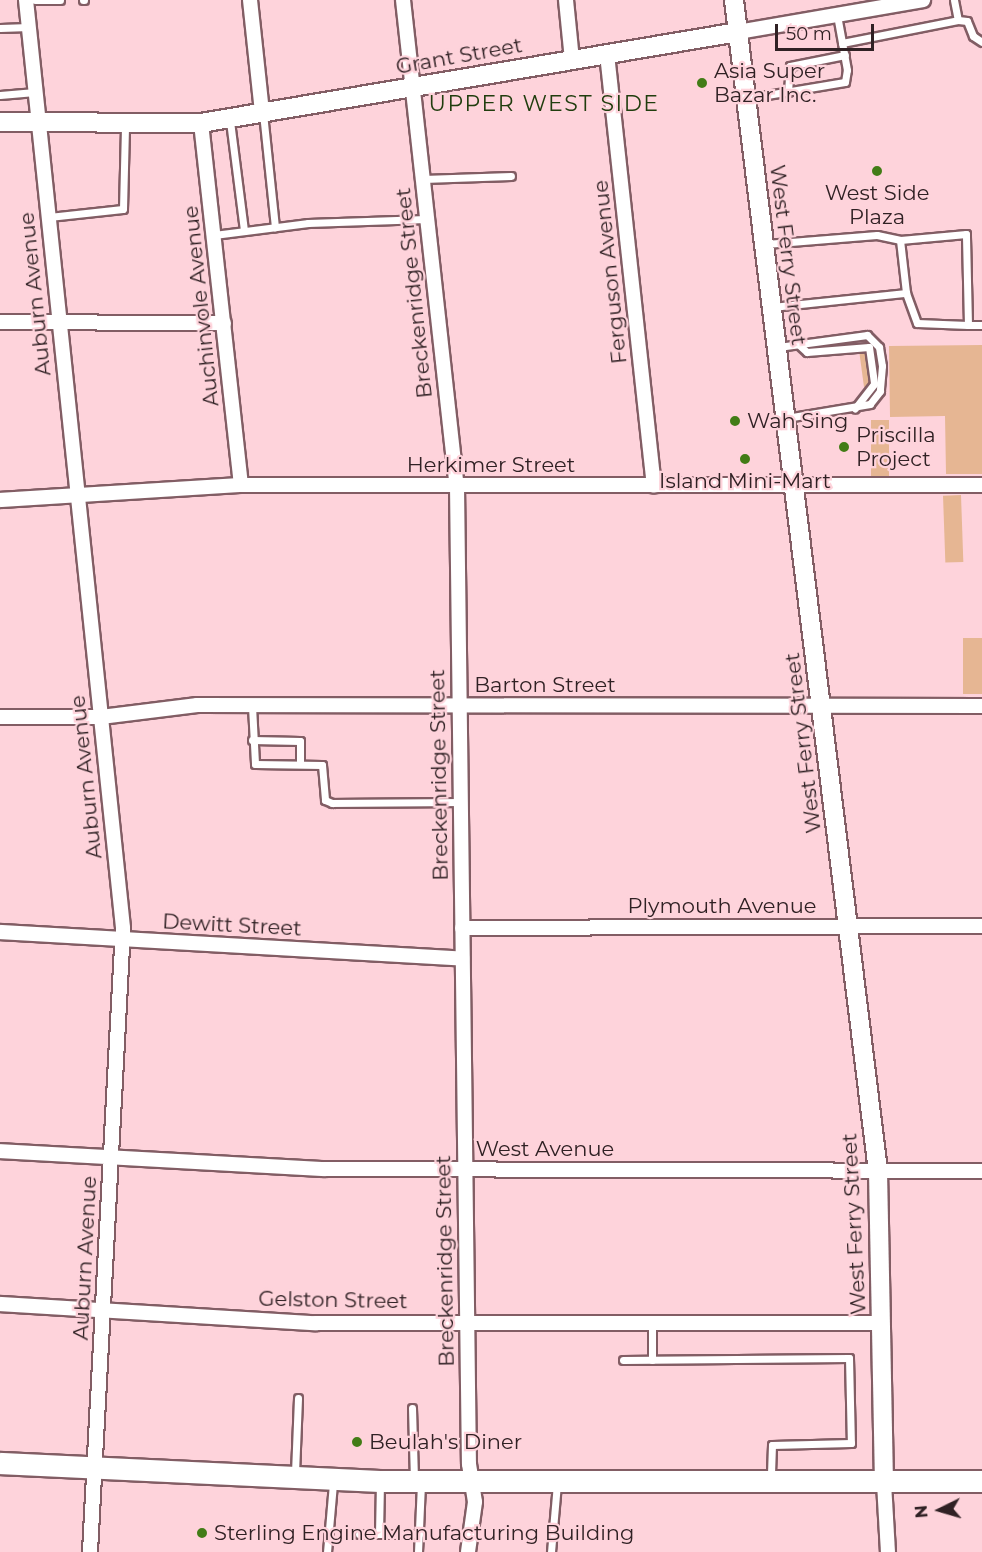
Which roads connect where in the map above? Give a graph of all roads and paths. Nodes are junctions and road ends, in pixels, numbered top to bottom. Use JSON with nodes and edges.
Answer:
{"nodes":[{"id":1,"x":26,"y":0,"type":"edge"},
{"id":2,"x":35,"y":0,"type":"edge"},
{"id":3,"x":60,"y":0,"type":"edge"},
{"id":4,"x":250,"y":0,"type":"edge"},
{"id":5,"x":403,"y":0,"type":"edge"},
{"id":6,"x":566,"y":0,"type":"edge"},
{"id":7,"x":734,"y":0,"type":"edge"},
{"id":8,"x":923,"y":0,"type":"edge"},
{"id":9,"x":954,"y":0,"type":"edge"},
{"id":10,"x":870,"y":4,"type":"edge"},
{"id":11,"x":837,"y":15,"type":"junction"},
{"id":12,"x":958,"y":20,"type":"junction"},
{"id":13,"x":29,"y":27,"type":"junction"},
{"id":14,"x":0,"y":28,"type":"edge"},
{"id":15,"x":738,"y":32,"type":"junction"},
{"id":16,"x":982,"y":42,"type":"edge"},
{"id":17,"x":842,"y":43,"type":"junction"},
{"id":18,"x":607,"y":54,"type":"junction"},
{"id":19,"x":844,"y":55,"type":"junction"},
{"id":20,"x":572,"y":60,"type":"junction"},
{"id":21,"x":412,"y":87,"type":"junction"},
{"id":22,"x":35,"y":92,"type":"junction"},
{"id":23,"x":788,"y":92,"type":"junction"},
{"id":24,"x":0,"y":95,"type":"edge"},
{"id":25,"x":746,"y":99,"type":"junction"},
{"id":26,"x":262,"y":112,"type":"junction"},
{"id":27,"x":230,"y":118,"type":"junction"},
{"id":28,"x":0,"y":122,"type":"edge"},
{"id":29,"x":38,"y":122,"type":"junction"},
{"id":30,"x":125,"y":123,"type":"junction"},
{"id":31,"x":201,"y":123,"type":"junction"},
{"id":32,"x":511,"y":176,"type":"dead end"},
{"id":33,"x":422,"y":179,"type":"junction"},
{"id":34,"x":49,"y":217,"type":"junction"},
{"id":35,"x":426,"y":219,"type":"junction"},
{"id":36,"x":275,"y":227,"type":"junction"},
{"id":37,"x":244,"y":231,"type":"junction"},
{"id":38,"x":214,"y":235,"type":"junction"},
{"id":39,"x":900,"y":240,"type":"junction"},
{"id":40,"x":764,"y":244,"type":"junction"},
{"id":41,"x":906,"y":293,"type":"junction"},
{"id":42,"x":772,"y":307,"type":"junction"},
{"id":43,"x":0,"y":322,"type":"edge"},
{"id":44,"x":60,"y":322,"type":"junction"},
{"id":45,"x":224,"y":323,"type":"junction"},
{"id":46,"x":968,"y":325,"type":"junction"},
{"id":47,"x":982,"y":325,"type":"edge"},
{"id":48,"x":798,"y":344,"type":"junction"},
{"id":49,"x":777,"y":347,"type":"junction"},
{"id":50,"x":855,"y":408,"type":"junction"},
{"id":51,"x":786,"y":418,"type":"junction"},
{"id":52,"x":241,"y":485,"type":"junction"},
{"id":53,"x":654,"y":485,"type":"junction"},
{"id":54,"x":982,"y":485,"type":"edge"},
{"id":55,"x":457,"y":486,"type":"junction"},
{"id":56,"x":794,"y":486,"type":"junction"},
{"id":57,"x":78,"y":495,"type":"junction"},
{"id":58,"x":0,"y":500,"type":"edge"},
{"id":59,"x":252,"y":706,"type":"junction"},
{"id":60,"x":459,"y":706,"type":"junction"},
{"id":61,"x":821,"y":706,"type":"junction"},
{"id":62,"x":982,"y":706,"type":"edge"},
{"id":63,"x":0,"y":717,"type":"edge"},
{"id":64,"x":101,"y":717,"type":"junction"},
{"id":65,"x":252,"y":740,"type":"junction"},
{"id":66,"x":300,"y":765,"type":"junction"},
{"id":67,"x":460,"y":802,"type":"junction"},
{"id":68,"x":982,"y":926,"type":"edge"},
{"id":69,"x":848,"y":927,"type":"junction"},
{"id":70,"x":462,"y":928,"type":"junction"},
{"id":71,"x":0,"y":932,"type":"edge"},
{"id":72,"x":122,"y":940,"type":"junction"},
{"id":73,"x":462,"y":959,"type":"junction"},
{"id":74,"x":0,"y":1151,"type":"edge"},
{"id":75,"x":111,"y":1157,"type":"junction"},
{"id":76,"x":465,"y":1170,"type":"junction"},
{"id":77,"x":878,"y":1171,"type":"junction"},
{"id":78,"x":982,"y":1171,"type":"edge"},
{"id":79,"x":0,"y":1304,"type":"edge"},
{"id":80,"x":103,"y":1310,"type":"junction"},
{"id":81,"x":652,"y":1321,"type":"junction"},
{"id":82,"x":468,"y":1322,"type":"junction"},
{"id":83,"x":882,"y":1323,"type":"junction"},
{"id":84,"x":623,"y":1360,"type":"dead end"},
{"id":85,"x":652,"y":1360,"type":"junction"},
{"id":86,"x":298,"y":1398,"type":"dead end"},
{"id":87,"x":412,"y":1408,"type":"dead end"},
{"id":88,"x":0,"y":1463,"type":"edge"},
{"id":89,"x":94,"y":1469,"type":"junction"},
{"id":90,"x":294,"y":1479,"type":"junction"},
{"id":91,"x":333,"y":1480,"type":"junction"},
{"id":92,"x":380,"y":1481,"type":"junction"},
{"id":93,"x":417,"y":1481,"type":"junction"},
{"id":94,"x":472,"y":1481,"type":"junction"},
{"id":95,"x":557,"y":1481,"type":"junction"},
{"id":96,"x":771,"y":1481,"type":"junction"},
{"id":97,"x":982,"y":1481,"type":"edge"},
{"id":98,"x":884,"y":1483,"type":"junction"},
{"id":99,"x":359,"y":1534,"type":"dead end"},
{"id":100,"x":379,"y":1534,"type":"junction"},
{"id":101,"x":419,"y":1534,"type":"junction"},
{"id":102,"x":90,"y":1552,"type":"edge"},
{"id":103,"x":327,"y":1552,"type":"edge"},
{"id":104,"x":418,"y":1552,"type":"edge"},
{"id":105,"x":468,"y":1552,"type":"edge"},
{"id":106,"x":551,"y":1552,"type":"edge"},
{"id":107,"x":888,"y":1552,"type":"edge"}],
"edges":[{"from":1,"to":13,"type":"street","name":"Auburn Avenue"},
{"from":2,"to":3,"type":"lane"},
{"from":4,"to":26,"type":"street"},
{"from":5,"to":21,"type":"street","name":"Breckenridge Street"},
{"from":6,"to":20,"type":"street"},
{"from":7,"to":15,"type":"street","name":"West Ferry Street"},
{"from":8,"to":10,"type":"street","name":"Grant Street"},
{"from":9,"to":12,"type":"lane"},
{"from":10,"to":11,"type":"street","name":"Grant Street"},
{"from":11,"to":15,"type":"street","name":"Grant Street"},
{"from":11,"to":17,"type":"lane"},
{"from":12,"to":16,"type":"lane"},
{"from":12,"to":17,"type":"lane"},
{"from":13,"to":14,"type":"lane"},
{"from":13,"to":22,"type":"street","name":"Auburn Avenue"},
{"from":15,"to":18,"type":"street","name":"Grant Street"},
{"from":15,"to":25,"type":"street","name":"West Ferry Street"},
{"from":17,"to":19,"type":"lane"},
{"from":18,"to":20,"type":"street","name":"Grant Street"},
{"from":18,"to":53,"type":"street","name":"Ferguson Avenue"},
{"from":19,"to":23,"type":"lane"},
{"from":19,"to":23,"type":"lane"},
{"from":20,"to":21,"type":"street","name":"Grant Street"},
{"from":21,"to":26,"type":"street","name":"Grant Street"},
{"from":21,"to":33,"type":"street","name":"Breckenridge Street"},
{"from":22,"to":24,"type":"lane"},
{"from":22,"to":29,"type":"street","name":"Auburn Avenue"},
{"from":23,"to":25,"type":"lane"},
{"from":25,"to":40,"type":"street","name":"West Ferry Street"},
{"from":26,"to":27,"type":"street","name":"Grant Street"},
{"from":26,"to":36,"type":"lane"},
{"from":27,"to":31,"type":"street","name":"Grant Street"},
{"from":27,"to":37,"type":"lane"},
{"from":28,"to":29,"type":"street","name":"Grant Street"},
{"from":29,"to":30,"type":"street","name":"Grant Street"},
{"from":29,"to":34,"type":"street","name":"Auburn Avenue"},
{"from":30,"to":31,"type":"street","name":"Grant Street"},
{"from":30,"to":34,"type":"lane"},
{"from":31,"to":38,"type":"street","name":"Auchinvole Avenue"},
{"from":32,"to":33,"type":"lane"},
{"from":33,"to":35,"type":"street","name":"Breckenridge Street"},
{"from":34,"to":44,"type":"street","name":"Auburn Avenue"},
{"from":35,"to":36,"type":"lane"},
{"from":35,"to":55,"type":"street","name":"Breckenridge Street"},
{"from":36,"to":37,"type":"lane"},
{"from":37,"to":38,"type":"lane"},
{"from":38,"to":45,"type":"street","name":"Auchinvole Avenue"},
{"from":39,"to":40,"type":"lane"},
{"from":39,"to":41,"type":"lane"},
{"from":39,"to":46,"type":"lane"},
{"from":40,"to":42,"type":"street","name":"West Ferry Street"},
{"from":41,"to":42,"type":"lane"},
{"from":41,"to":46,"type":"lane"},
{"from":42,"to":49,"type":"street","name":"West Ferry Street"},
{"from":43,"to":44,"type":"street"},
{"from":44,"to":45,"type":"street"},
{"from":44,"to":57,"type":"street","name":"Auburn Avenue"},
{"from":45,"to":52,"type":"street","name":"Auchinvole Avenue"},
{"from":46,"to":47,"type":"lane"},
{"from":48,"to":49,"type":"lane"},
{"from":48,"to":50,"type":"lane"},
{"from":48,"to":50,"type":"lane"},
{"from":49,"to":51,"type":"street","name":"West Ferry Street"},
{"from":50,"to":51,"type":"lane"},
{"from":51,"to":56,"type":"street","name":"West Ferry Street"},
{"from":52,"to":55,"type":"street","name":"Herkimer Street"},
{"from":52,"to":57,"type":"street","name":"Herkimer Street"},
{"from":53,"to":55,"type":"street","name":"Herkimer Street"},
{"from":53,"to":56,"type":"street","name":"Herkimer Street"},
{"from":54,"to":56,"type":"street","name":"Herkimer Street"},
{"from":55,"to":60,"type":"street","name":"Breckenridge Street"},
{"from":56,"to":61,"type":"street","name":"West Ferry Street"},
{"from":57,"to":58,"type":"street","name":"Herkimer Street"},
{"from":57,"to":64,"type":"street","name":"Auburn Avenue"},
{"from":59,"to":60,"type":"street","name":"Barton Street"},
{"from":59,"to":64,"type":"street","name":"Barton Street"},
{"from":59,"to":65,"type":"lane"},
{"from":60,"to":61,"type":"street","name":"Barton Street"},
{"from":60,"to":67,"type":"street","name":"Breckenridge Street"},
{"from":61,"to":62,"type":"street","name":"Barton Street"},
{"from":61,"to":69,"type":"street","name":"West Ferry Street"},
{"from":63,"to":64,"type":"street","name":"Barton Street"},
{"from":64,"to":72,"type":"street","name":"Auburn Avenue"},
{"from":65,"to":66,"type":"lane"},
{"from":65,"to":66,"type":"lane"},
{"from":66,"to":67,"type":"lane"},
{"from":67,"to":70,"type":"street","name":"Breckenridge Street"},
{"from":68,"to":69,"type":"street","name":"Plymouth Avenue"},
{"from":69,"to":70,"type":"street","name":"Plymouth Avenue"},
{"from":69,"to":77,"type":"street","name":"West Ferry Street"},
{"from":70,"to":73,"type":"street","name":"Breckenridge Street"},
{"from":71,"to":72,"type":"street","name":"Dewitt Street"},
{"from":72,"to":73,"type":"street","name":"Dewitt Street"},
{"from":72,"to":75,"type":"street","name":"Auburn Avenue"},
{"from":73,"to":76,"type":"street","name":"Breckenridge Street"},
{"from":74,"to":75,"type":"street","name":"West Avenue"},
{"from":75,"to":76,"type":"street","name":"West Avenue"},
{"from":75,"to":80,"type":"street","name":"Auburn Avenue"},
{"from":76,"to":77,"type":"street","name":"West Avenue"},
{"from":76,"to":82,"type":"street","name":"Breckenridge Street"},
{"from":77,"to":78,"type":"street","name":"West Avenue"},
{"from":77,"to":83,"type":"street","name":"West Ferry Street"},
{"from":79,"to":80,"type":"street","name":"Gelston Street"},
{"from":80,"to":82,"type":"street","name":"Gelston Street"},
{"from":80,"to":89,"type":"street","name":"Auburn Avenue"},
{"from":81,"to":82,"type":"street","name":"Gelston Street"},
{"from":81,"to":83,"type":"street","name":"Gelston Street"},
{"from":81,"to":85,"type":"lane"},
{"from":82,"to":94,"type":"street","name":"Breckenridge Street"},
{"from":83,"to":98,"type":"street","name":"West Ferry Street"},
{"from":84,"to":85,"type":"lane"},
{"from":85,"to":96,"type":"lane"},
{"from":86,"to":90,"type":"lane"},
{"from":87,"to":93,"type":"lane"},
{"from":88,"to":89,"type":"main road"},
{"from":89,"to":90,"type":"main road"},
{"from":89,"to":102,"type":"street","name":"Auburn Avenue"},
{"from":90,"to":91,"type":"main road"},
{"from":91,"to":92,"type":"main road"},
{"from":91,"to":103,"type":"lane"},
{"from":92,"to":93,"type":"main road"},
{"from":92,"to":100,"type":"lane"},
{"from":93,"to":94,"type":"main road"},
{"from":93,"to":101,"type":"lane"},
{"from":94,"to":95,"type":"main road"},
{"from":94,"to":105,"type":"street","name":"Breckenridge Street"},
{"from":95,"to":96,"type":"main road"},
{"from":95,"to":106,"type":"lane"},
{"from":96,"to":98,"type":"main road"},
{"from":97,"to":98,"type":"main road"},
{"from":98,"to":107,"type":"street"},
{"from":99,"to":100,"type":"lane"},
{"from":100,"to":101,"type":"lane"},
{"from":101,"to":104,"type":"lane"}]}
